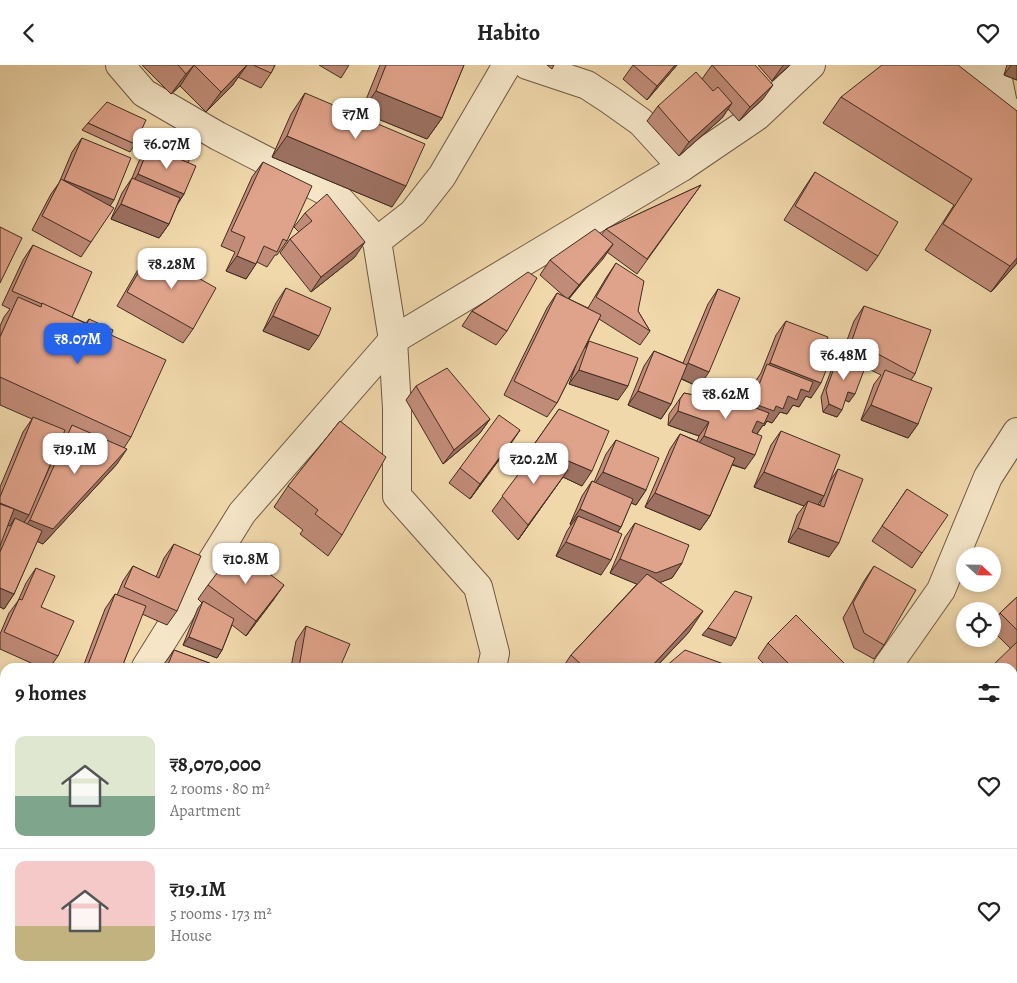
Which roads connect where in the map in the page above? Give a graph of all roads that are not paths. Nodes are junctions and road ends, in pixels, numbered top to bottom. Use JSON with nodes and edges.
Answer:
{"nodes":[{"id":1,"x":120,"y":65,"type":"edge"},
{"id":2,"x":506,"y":65,"type":"edge"},
{"id":3,"x":527,"y":65,"type":"edge"},
{"id":4,"x":811,"y":65,"type":"edge"},
{"id":5,"x":965,"y":65,"type":"edge"},
{"id":6,"x":995,"y":65,"type":"edge"},
{"id":7,"x":1010,"y":114,"type":"edge"},
{"id":8,"x":682,"y":167,"type":"junction"},
{"id":9,"x":377,"y":241,"type":"junction"},
{"id":10,"x":393,"y":340,"type":"junction"},
{"id":11,"x":1017,"y":432,"type":"edge"},
{"id":12,"x":148,"y":663,"type":"edge"},
{"id":13,"x":493,"y":663,"type":"edge"},
{"id":14,"x":890,"y":663,"type":"edge"}],
"edges":[{"from":1,"to":9,"type":"street"},
{"from":2,"to":9,"type":"street"},
{"from":3,"to":8,"type":"street"},
{"from":4,"to":8,"type":"street"},
{"from":5,"to":7,"type":"street"},
{"from":6,"to":7,"type":"street"},
{"from":8,"to":10,"type":"street"},
{"from":9,"to":10,"type":"street"},
{"from":10,"to":12,"type":"street"},
{"from":10,"to":13,"type":"street"},
{"from":11,"to":14,"type":"street"}]}
